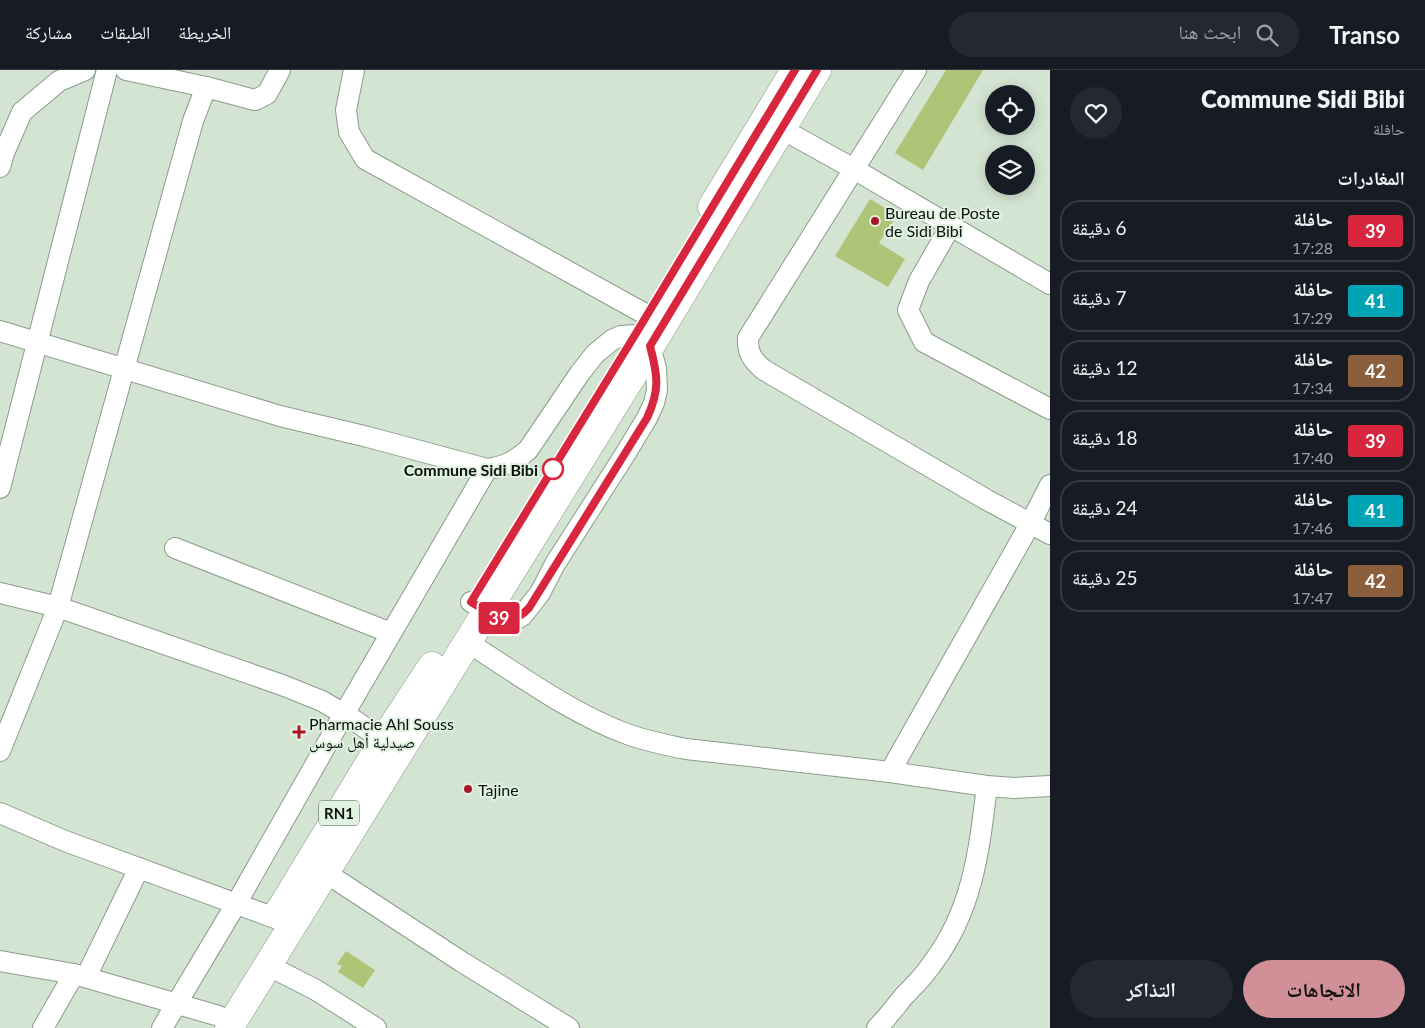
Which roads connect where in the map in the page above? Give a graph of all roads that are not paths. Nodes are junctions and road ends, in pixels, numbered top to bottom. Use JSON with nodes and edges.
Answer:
{"nodes":[{"id":1,"x":85,"y":70,"type":"edge"},
{"id":2,"x":107,"y":70,"type":"edge"},
{"id":3,"x":126,"y":70,"type":"edge"},
{"id":4,"x":280,"y":70,"type":"edge"},
{"id":5,"x":354,"y":70,"type":"edge"},
{"id":6,"x":795,"y":70,"type":"edge"},
{"id":7,"x":817,"y":70,"type":"edge"},
{"id":8,"x":916,"y":70,"type":"edge"},
{"id":9,"x":206,"y":87,"type":"junction"},
{"id":10,"x":773,"y":125,"type":"junction"},
{"id":11,"x":1,"y":157,"type":"edge"},
{"id":12,"x":854,"y":169,"type":"junction"},
{"id":13,"x":950,"y":226,"type":"junction"},
{"id":14,"x":1050,"y":268,"type":"edge"},
{"id":15,"x":1030,"y":273,"type":"junction"},
{"id":16,"x":1050,"y":284,"type":"edge"},
{"id":17,"x":0,"y":331,"type":"edge"},
{"id":18,"x":644,"y":332,"type":"junction"},
{"id":19,"x":38,"y":341,"type":"junction"},
{"id":20,"x":125,"y":368,"type":"junction"},
{"id":21,"x":1050,"y":409,"type":"edge"},
{"id":22,"x":486,"y":468,"type":"junction"},
{"id":23,"x":1050,"y":485,"type":"edge"},
{"id":24,"x":0,"y":488,"type":"edge"},
{"id":25,"x":1030,"y":524,"type":"junction"},
{"id":26,"x":1050,"y":534,"type":"edge"},
{"id":27,"x":175,"y":548,"type":"dead end"},
{"id":28,"x":0,"y":593,"type":"edge"},
{"id":29,"x":479,"y":606,"type":"junction"},
{"id":30,"x":58,"y":607,"type":"junction"},
{"id":31,"x":390,"y":633,"type":"junction"},
{"id":32,"x":467,"y":642,"type":"junction"},
{"id":33,"x":344,"y":714,"type":"junction"},
{"id":34,"x":392,"y":747,"type":"junction"},
{"id":35,"x":0,"y":751,"type":"edge"},
{"id":36,"x":890,"y":772,"type":"junction"},
{"id":37,"x":987,"y":786,"type":"junction"},
{"id":38,"x":1050,"y":786,"type":"edge"},
{"id":39,"x":0,"y":813,"type":"edge"},
{"id":40,"x":139,"y":868,"type":"junction"},
{"id":41,"x":326,"y":873,"type":"junction"},
{"id":42,"x":236,"y":904,"type":"junction"},
{"id":43,"x":275,"y":918,"type":"junction"},
{"id":44,"x":0,"y":961,"type":"edge"},
{"id":45,"x":267,"y":965,"type":"junction"},
{"id":46,"x":80,"y":976,"type":"junction"},
{"id":47,"x":176,"y":1004,"type":"junction"},
{"id":48,"x":220,"y":1024,"type":"edge"},
{"id":49,"x":43,"y":1028,"type":"edge"},
{"id":50,"x":162,"y":1028,"type":"edge"},
{"id":51,"x":376,"y":1028,"type":"edge"},
{"id":52,"x":569,"y":1028,"type":"edge"},
{"id":53,"x":877,"y":1028,"type":"edge"}],
"edges":[{"from":1,"to":11,"type":"street"},
{"from":2,"to":19,"type":"street"},
{"from":3,"to":9,"type":"street"},
{"from":4,"to":9,"type":"street"},
{"from":5,"to":18,"type":"street"},
{"from":6,"to":10,"type":"highway","number":"RN1"},
{"from":7,"to":10,"type":"highway","number":"RN1"},
{"from":8,"to":12,"type":"street"},
{"from":9,"to":20,"type":"street"},
{"from":10,"to":12,"type":"street"},
{"from":10,"to":18,"type":"highway","number":"RN1"},
{"from":12,"to":13,"type":"street"},
{"from":12,"to":25,"type":"street"},
{"from":13,"to":15,"type":"street"},
{"from":13,"to":21,"type":"street"},
{"from":14,"to":15,"type":"street"},
{"from":15,"to":16,"type":"street"},
{"from":17,"to":19,"type":"street"},
{"from":18,"to":22,"type":"street"},
{"from":18,"to":29,"type":"highway","number":"RN1"},
{"from":18,"to":29,"type":"street"},
{"from":19,"to":20,"type":"street"},
{"from":19,"to":24,"type":"street"},
{"from":20,"to":22,"type":"street"},
{"from":20,"to":30,"type":"street"},
{"from":22,"to":31,"type":"street"},
{"from":23,"to":25,"type":"street"},
{"from":25,"to":26,"type":"street"},
{"from":25,"to":36,"type":"street"},
{"from":27,"to":31,"type":"street"},
{"from":28,"to":30,"type":"street"},
{"from":29,"to":32,"type":"highway","number":"RN1"},
{"from":29,"to":34,"type":"highway","number":"RN1"},
{"from":30,"to":33,"type":"street"},
{"from":30,"to":35,"type":"street"},
{"from":31,"to":33,"type":"street"},
{"from":32,"to":34,"type":"highway","number":"RN1"},
{"from":32,"to":36,"type":"street"},
{"from":33,"to":34,"type":"street"},
{"from":33,"to":42,"type":"street"},
{"from":34,"to":41,"type":"highway","number":"RN1"},
{"from":34,"to":43,"type":"highway","number":"RN1"},
{"from":36,"to":37,"type":"street"},
{"from":37,"to":38,"type":"street"},
{"from":37,"to":53,"type":"street"},
{"from":39,"to":40,"type":"street"},
{"from":40,"to":42,"type":"street"},
{"from":40,"to":46,"type":"street"},
{"from":41,"to":45,"type":"highway","number":"RN1"},
{"from":41,"to":52,"type":"street"},
{"from":42,"to":43,"type":"street"},
{"from":42,"to":47,"type":"street"},
{"from":43,"to":48,"type":"highway","number":"RN1"},
{"from":44,"to":46,"type":"street"},
{"from":45,"to":48,"type":"highway","number":"RN1"},
{"from":45,"to":51,"type":"street"},
{"from":46,"to":47,"type":"street"},
{"from":46,"to":49,"type":"street"},
{"from":47,"to":48,"type":"street"},
{"from":47,"to":50,"type":"street"}]}
